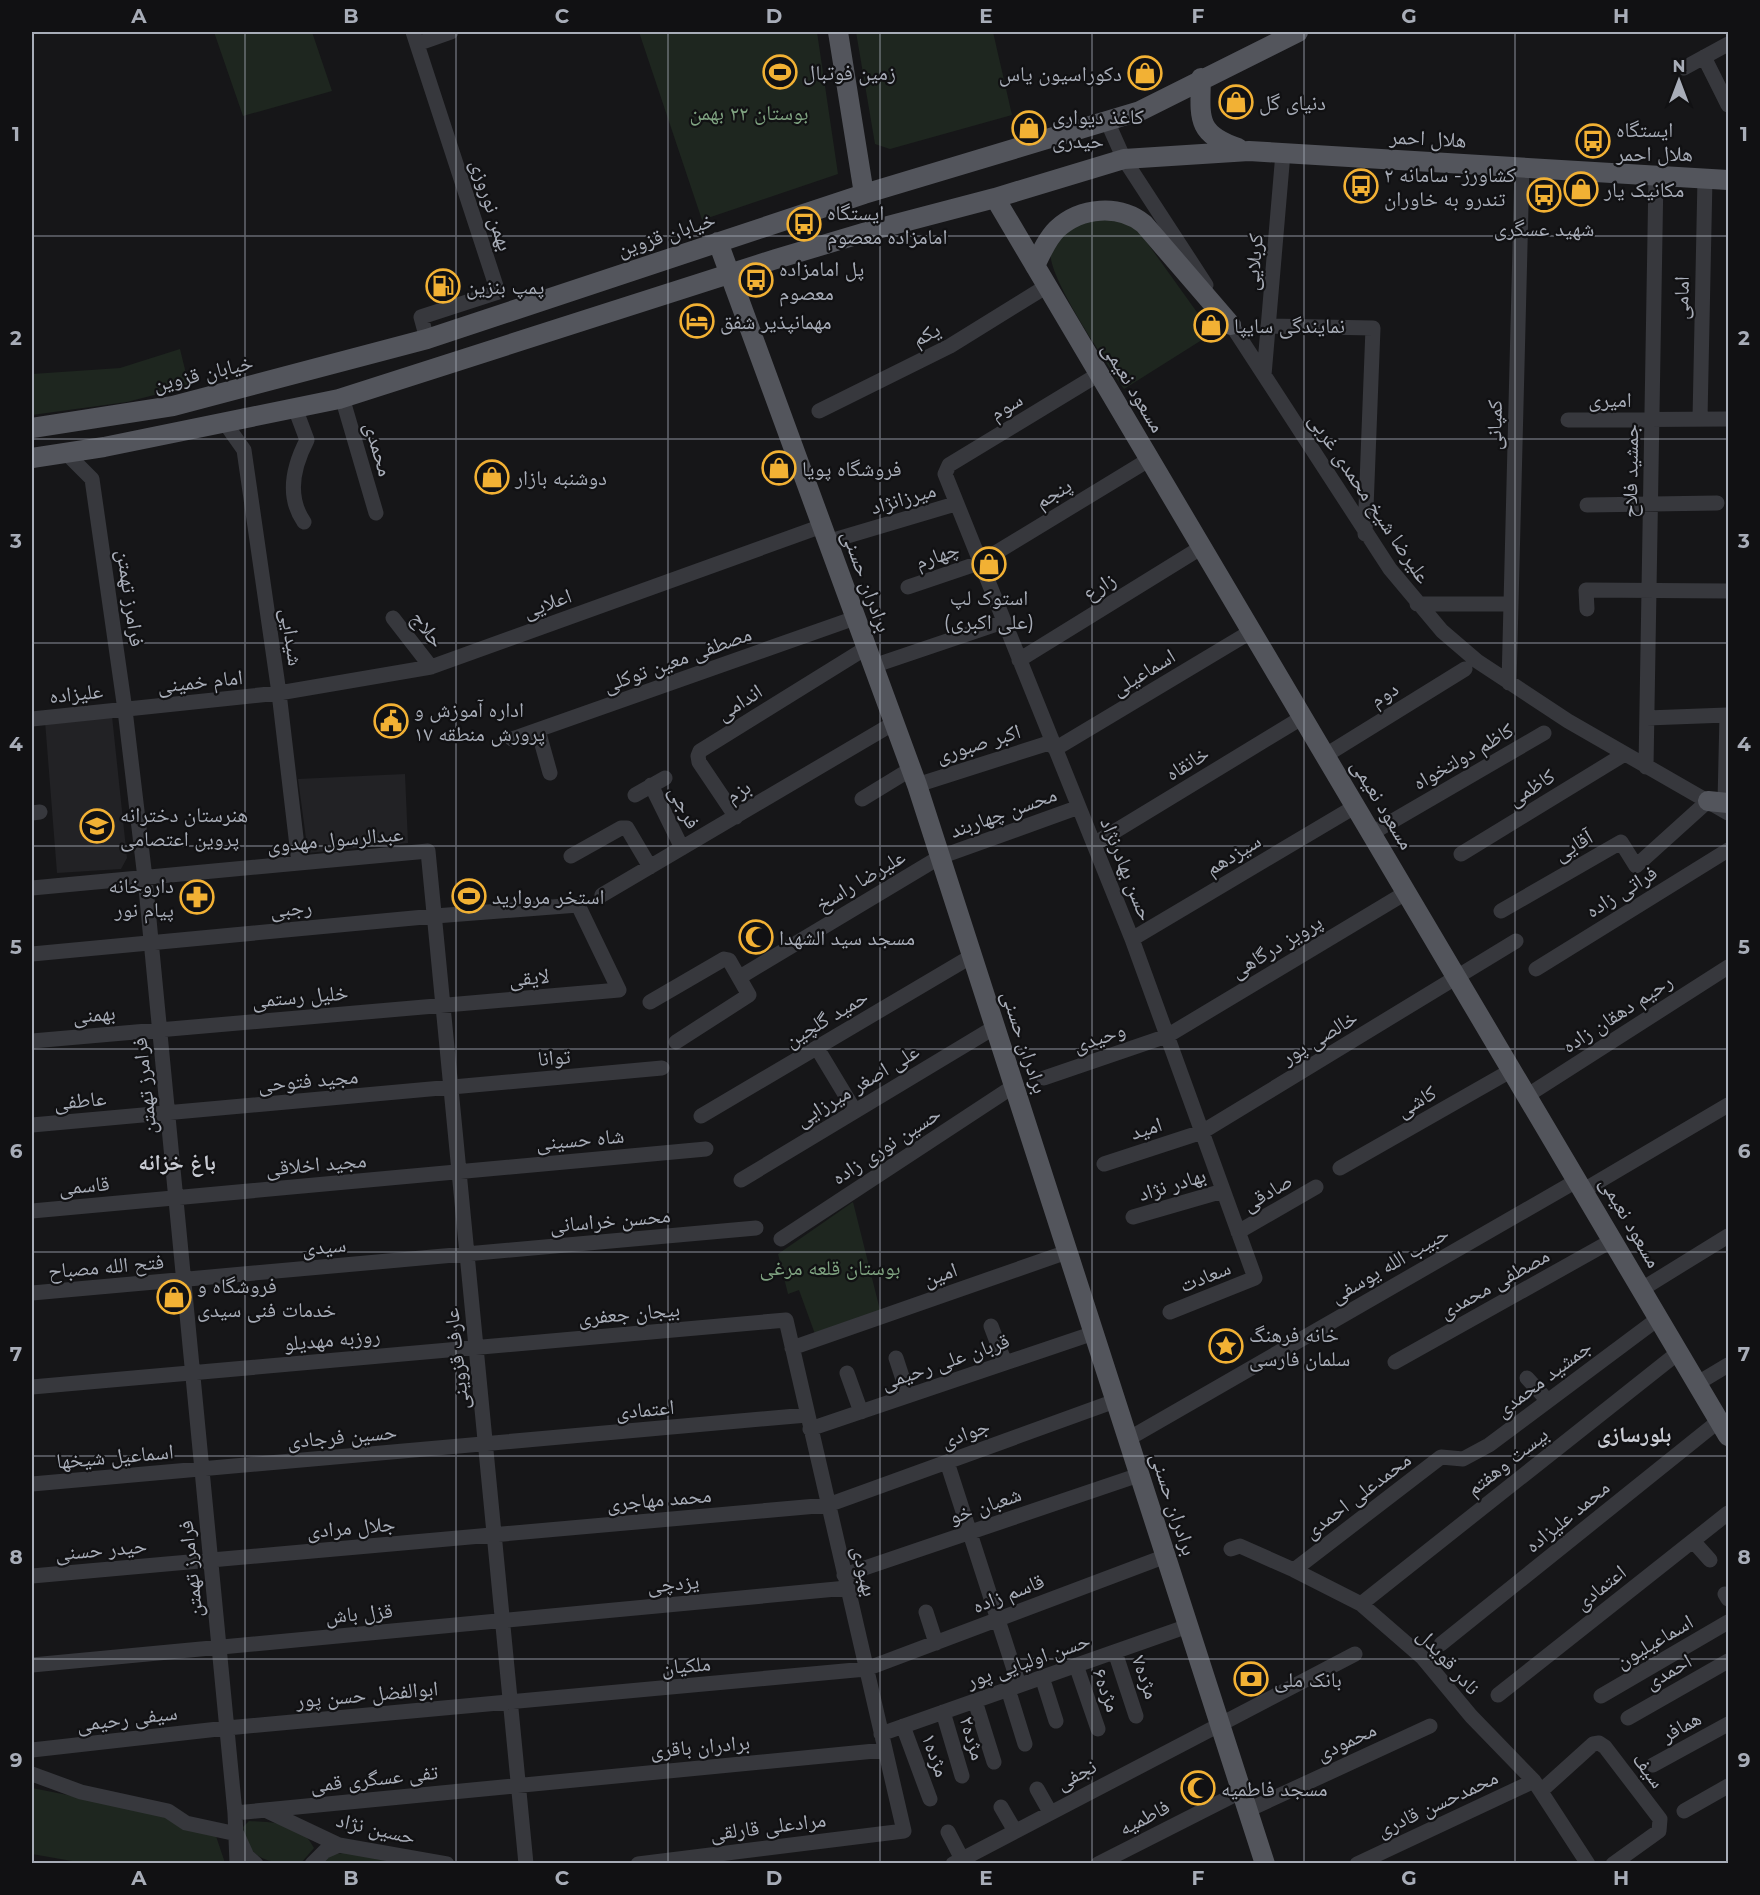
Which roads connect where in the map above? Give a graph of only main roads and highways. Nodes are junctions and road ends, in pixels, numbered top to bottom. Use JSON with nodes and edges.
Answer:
{"nodes":[{"id":1,"x":838,"y":32,"type":"edge"},
{"id":2,"x":1298,"y":32,"type":"edge"},
{"id":3,"x":1202,"y":78,"type":"junction"},
{"id":4,"x":1249,"y":151,"type":"junction"},
{"id":5,"x":1728,"y":180,"type":"edge"},
{"id":6,"x":864,"y":195,"type":"junction"},
{"id":7,"x":995,"y":198,"type":"junction"},
{"id":8,"x":718,"y":242,"type":"junction"},
{"id":9,"x":1035,"y":266,"type":"junction"},
{"id":10,"x":729,"y":274,"type":"junction"},
{"id":11,"x":1231,"y":325,"type":"road end"},
{"id":12,"x":32,"y":428,"type":"edge"},
{"id":13,"x":32,"y":458,"type":"edge"},
{"id":14,"x":1724,"y":1428,"type":"edge"},
{"id":15,"x":1262,"y":1862,"type":"edge"}],
"edges":[{"from":1,"to":6,"type":"main road"},
{"from":2,"to":3,"type":"main road","name":"خیابان قزوین"},
{"from":3,"to":4,"type":"main road"},
{"from":3,"to":6,"type":"main road","name":"خیابان قزوین"},
{"from":4,"to":5,"type":"main road","name":"هلال احمر"},
{"from":4,"to":7,"type":"main road","name":"هلال احمر"},
{"from":6,"to":8,"type":"main road","name":"خیابان قزوین"},
{"from":7,"to":9,"type":"main road","name":"مسعود نعیمی"},
{"from":7,"to":10,"type":"main road"},
{"from":8,"to":10,"type":"main road","name":"برادران حسنی"},
{"from":8,"to":12,"type":"main road","name":"خیابان قزوین"},
{"from":9,"to":11,"type":"main road"},
{"from":9,"to":14,"type":"main road","name":"مسعود نعیمی"},
{"from":10,"to":13,"type":"main road"},
{"from":10,"to":15,"type":"main road","name":"برادران حسنی"}]}
